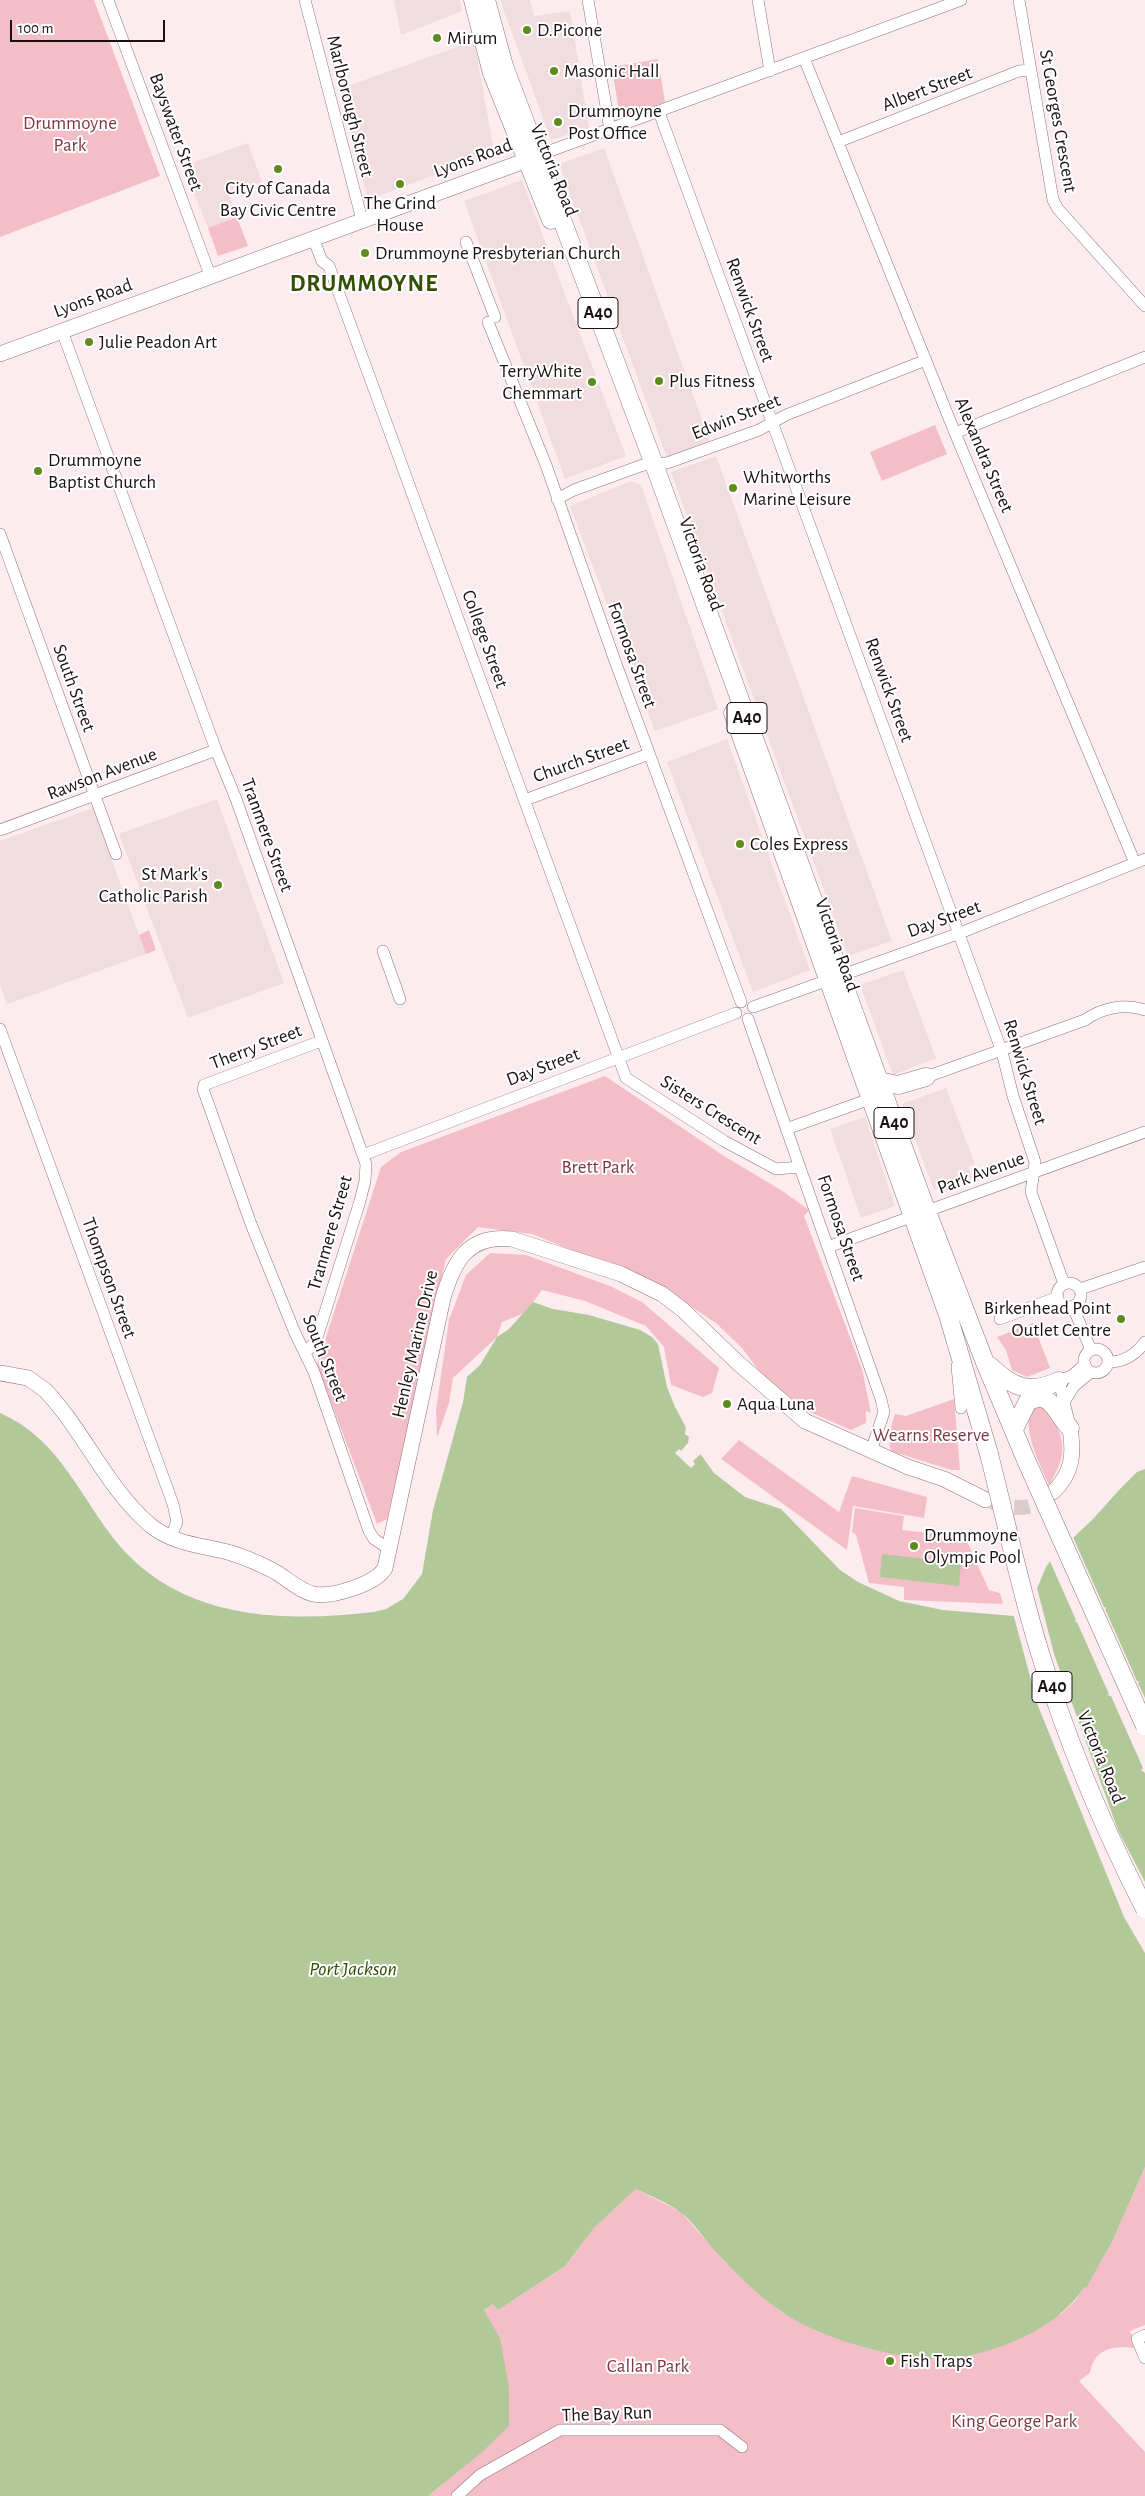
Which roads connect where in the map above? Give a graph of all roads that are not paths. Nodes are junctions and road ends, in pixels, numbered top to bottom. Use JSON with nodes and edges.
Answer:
{"nodes":[{"id":1,"x":108,"y":0,"type":"edge"},
{"id":2,"x":305,"y":0,"type":"edge"},
{"id":3,"x":473,"y":0,"type":"edge"},
{"id":4,"x":486,"y":0,"type":"edge"},
{"id":5,"x":588,"y":0,"type":"edge"},
{"id":6,"x":758,"y":0,"type":"edge"},
{"id":7,"x":960,"y":0,"type":"edge"},
{"id":8,"x":1018,"y":0,"type":"edge"},
{"id":9,"x":804,"y":58,"type":"junction"},
{"id":10,"x":1030,"y":70,"type":"junction"},
{"id":11,"x":770,"y":71,"type":"junction"},
{"id":12,"x":659,"y":112,"type":"junction"},
{"id":13,"x":610,"y":130,"type":"junction"},
{"id":14,"x":838,"y":142,"type":"junction"},
{"id":15,"x":533,"y":158,"type":"junction"},
{"id":16,"x":362,"y":220,"type":"junction"},
{"id":17,"x":313,"y":238,"type":"junction"},
{"id":18,"x":466,"y":242,"type":"dead end"},
{"id":19,"x":210,"y":275,"type":"junction"},
{"id":20,"x":1145,"y":306,"type":"edge"},
{"id":21,"x":62,"y":331,"type":"junction"},
{"id":22,"x":0,"y":354,"type":"edge"},
{"id":23,"x":1145,"y":357,"type":"edge"},
{"id":24,"x":926,"y":360,"type":"junction"},
{"id":25,"x":772,"y":422,"type":"junction"},
{"id":26,"x":955,"y":433,"type":"junction"},
{"id":27,"x":648,"y":465,"type":"junction"},
{"id":28,"x":557,"y":500,"type":"junction"},
{"id":29,"x":0,"y":534,"type":"edge"},
{"id":30,"x":216,"y":750,"type":"junction"},
{"id":31,"x":649,"y":754,"type":"junction"},
{"id":32,"x":95,"y":795,"type":"junction"},
{"id":33,"x":525,"y":800,"type":"junction"},
{"id":34,"x":0,"y":830,"type":"edge"},
{"id":35,"x":116,"y":854,"type":"dead end"},
{"id":36,"x":1140,"y":861,"type":"edge"},
{"id":37,"x":960,"y":933,"type":"junction"},
{"id":38,"x":383,"y":951,"type":"dead end"},
{"id":39,"x":834,"y":978,"type":"junction"},
{"id":40,"x":400,"y":999,"type":"dead end"},
{"id":41,"x":741,"y":1002,"type":"junction"},
{"id":42,"x":753,"y":1007,"type":"junction"},
{"id":43,"x":1145,"y":1010,"type":"edge"},
{"id":44,"x":736,"y":1013,"type":"junction"},
{"id":45,"x":748,"y":1018,"type":"junction"},
{"id":46,"x":0,"y":1029,"type":"edge"},
{"id":47,"x":321,"y":1041,"type":"junction"},
{"id":48,"x":1002,"y":1052,"type":"junction"},
{"id":49,"x":617,"y":1057,"type":"junction"},
{"id":50,"x":926,"y":1077,"type":"joint"},
{"id":51,"x":879,"y":1081,"type":"junction"},
{"id":52,"x":203,"y":1087,"type":"joint"},
{"id":53,"x":870,"y":1099,"type":"junction"},
{"id":54,"x":786,"y":1129,"type":"junction"},
{"id":55,"x":1145,"y":1132,"type":"edge"},
{"id":56,"x":363,"y":1155,"type":"junction"},
{"id":57,"x":800,"y":1167,"type":"junction"},
{"id":58,"x":1033,"y":1172,"type":"junction"},
{"id":59,"x":920,"y":1214,"type":"junction"},
{"id":60,"x":828,"y":1247,"type":"junction"},
{"id":61,"x":1145,"y":1267,"type":"edge"},
{"id":62,"x":1064,"y":1284,"type":"junction"},
{"id":63,"x":1080,"y":1290,"type":"junction"},
{"id":64,"x":1058,"y":1297,"type":"junction"},
{"id":65,"x":1073,"y":1307,"type":"junction"},
{"id":66,"x":1000,"y":1319,"type":"dead end"},
{"id":67,"x":1145,"y":1342,"type":"edge"},
{"id":68,"x":1091,"y":1350,"type":"junction"},
{"id":69,"x":305,"y":1352,"type":"junction"},
{"id":70,"x":984,"y":1360,"type":"junction"},
{"id":71,"x":1109,"y":1362,"type":"junction"},
{"id":72,"x":956,"y":1366,"type":"dead end"},
{"id":73,"x":1088,"y":1368,"type":"junction"},
{"id":74,"x":0,"y":1373,"type":"edge"},
{"id":75,"x":1059,"y":1381,"type":"junction"},
{"id":76,"x":1064,"y":1402,"type":"junction"},
{"id":77,"x":961,"y":1408,"type":"dead end"},
{"id":78,"x":1070,"y":1428,"type":"junction"},
{"id":79,"x":1014,"y":1429,"type":"junction"},
{"id":80,"x":871,"y":1451,"type":"junction"},
{"id":81,"x":1053,"y":1492,"type":"tunnel mouth"},
{"id":82,"x":986,"y":1500,"type":"tunnel mouth"},
{"id":83,"x":170,"y":1538,"type":"junction"},
{"id":84,"x":389,"y":1549,"type":"junction"},
{"id":85,"x":1145,"y":1726,"type":"edge"},
{"id":86,"x":1145,"y":1910,"type":"edge"},
{"id":87,"x":1141,"y":2337,"type":"edge"},
{"id":88,"x":1145,"y":2358,"type":"edge"},
{"id":89,"x":742,"y":2447,"type":"dead end"},
{"id":90,"x":457,"y":2496,"type":"edge"}],
"edges":[{"from":1,"to":19,"type":"street","name":"Bayswater Street"},
{"from":2,"to":16,"type":"street","name":"Marlborough Street"},
{"from":3,"to":15,"type":"highway","name":"Victoria Road","number":"A40"},
{"from":4,"to":15,"type":"highway","name":"Victoria Road","number":"A40"},
{"from":5,"to":13,"type":"street"},
{"from":6,"to":11,"type":"street"},
{"from":7,"to":9,"type":"street","name":"Lyons Road"},
{"from":8,"to":10,"type":"street","name":"St Georges Crescent"},
{"from":9,"to":11,"type":"street","name":"Lyons Road"},
{"from":9,"to":14,"type":"street","name":"Alexandra Street"},
{"from":10,"to":14,"type":"street","name":"Albert Street"},
{"from":10,"to":20,"type":"street","name":"St Georges Crescent"},
{"from":11,"to":12,"type":"street","name":"Lyons Road"},
{"from":12,"to":13,"type":"street","name":"Lyons Road"},
{"from":12,"to":25,"type":"street","name":"Renwick Street"},
{"from":13,"to":15,"type":"street","name":"Lyons Road"},
{"from":14,"to":24,"type":"street","name":"Alexandra Street"},
{"from":15,"to":16,"type":"main road","name":"Lyons Road"},
{"from":15,"to":27,"type":"highway","name":"Victoria Road","number":"A40"},
{"from":16,"to":17,"type":"main road","name":"Lyons Road"},
{"from":17,"to":19,"type":"main road","name":"Lyons Road"},
{"from":17,"to":33,"type":"street","name":"College Street"},
{"from":18,"to":28,"type":"street","name":"Formosa Street"},
{"from":19,"to":21,"type":"main road","name":"Lyons Road"},
{"from":21,"to":22,"type":"main road","name":"Lyons Road"},
{"from":21,"to":30,"type":"street","name":"Tranmere Street"},
{"from":23,"to":26,"type":"street"},
{"from":24,"to":25,"type":"street","name":"Edwin Street"},
{"from":24,"to":26,"type":"street","name":"Alexandra Street"},
{"from":25,"to":27,"type":"street","name":"Edwin Street"},
{"from":25,"to":37,"type":"street","name":"Renwick Street"},
{"from":26,"to":36,"type":"street","name":"Alexandra Street"},
{"from":27,"to":28,"type":"street","name":"Edwin Street"},
{"from":27,"to":39,"type":"highway","name":"Victoria Road","number":"A40"},
{"from":28,"to":31,"type":"street","name":"Formosa Street"},
{"from":29,"to":32,"type":"street","name":"South Street"},
{"from":30,"to":32,"type":"street","name":"Rawson Avenue"},
{"from":30,"to":47,"type":"street","name":"Tranmere Street"},
{"from":31,"to":33,"type":"street","name":"Church Street"},
{"from":31,"to":41,"type":"street","name":"Formosa Street"},
{"from":32,"to":34,"type":"street","name":"Rawson Avenue"},
{"from":32,"to":35,"type":"street","name":"South Street"},
{"from":33,"to":49,"type":"street","name":"College Street"},
{"from":36,"to":37,"type":"street","name":"Day Street"},
{"from":37,"to":39,"type":"street","name":"Day Street"},
{"from":37,"to":48,"type":"street","name":"Renwick Street"},
{"from":38,"to":40,"type":"street"},
{"from":39,"to":42,"type":"street","name":"Day Street"},
{"from":39,"to":51,"type":"highway","name":"Victoria Road","number":"A40"},
{"from":39,"to":53,"type":"highway","name":"Victoria Road","number":"A40"},
{"from":41,"to":42,"type":"street"},
{"from":41,"to":44,"type":"street"},
{"from":42,"to":45,"type":"street"},
{"from":43,"to":48,"type":"street"},
{"from":44,"to":45,"type":"street"},
{"from":44,"to":49,"type":"street","name":"Day Street"},
{"from":45,"to":54,"type":"street","name":"Formosa Street"},
{"from":46,"to":83,"type":"street","name":"Thompson Street"},
{"from":47,"to":52,"type":"street","name":"Therry Street"},
{"from":47,"to":56,"type":"street","name":"Tranmere Street"},
{"from":48,"to":50,"type":"street"},
{"from":48,"to":58,"type":"street","name":"Renwick Street"},
{"from":49,"to":56,"type":"street","name":"Day Street"},
{"from":49,"to":57,"type":"street","name":"Sisters Crescent"},
{"from":50,"to":51,"type":"highway"},
{"from":51,"to":59,"type":"highway","name":"Victoria Road","number":"A40"},
{"from":52,"to":69,"type":"street","name":"South Street"},
{"from":53,"to":54,"type":"street"},
{"from":53,"to":59,"type":"highway","name":"Victoria Road","number":"A40"},
{"from":54,"to":57,"type":"street","name":"Formosa Street"},
{"from":55,"to":58,"type":"street","name":"Park Avenue"},
{"from":56,"to":69,"type":"street","name":"Tranmere Street"},
{"from":57,"to":60,"type":"street","name":"Formosa Street"},
{"from":58,"to":59,"type":"street","name":"Park Avenue"},
{"from":58,"to":62,"type":"street","name":"Renwick Street"},
{"from":59,"to":60,"type":"street","name":"Park Avenue"},
{"from":59,"to":70,"type":"highway","name":"Victoria Road","number":"A40"},
{"from":59,"to":86,"type":"highway","name":"Victoria Road","number":"A40","bridge":true},
{"from":60,"to":80,"type":"street","name":"Formosa Street"},
{"from":61,"to":63,"type":"street"},
{"from":62,"to":63,"type":"street"},
{"from":62,"to":64,"type":"street"},
{"from":63,"to":65,"type":"street"},
{"from":64,"to":65,"type":"street"},
{"from":64,"to":66,"type":"street"},
{"from":65,"to":68,"type":"street"},
{"from":67,"to":71,"type":"street"},
{"from":68,"to":71,"type":"street"},
{"from":68,"to":73,"type":"street"},
{"from":69,"to":84,"type":"street","name":"South Street"},
{"from":70,"to":75,"type":"highway"},
{"from":70,"to":79,"type":"highway","name":"Victoria Road","number":"A40"},
{"from":71,"to":73,"type":"street"},
{"from":72,"to":77,"type":"street"},
{"from":73,"to":75,"type":"street"},
{"from":73,"to":76,"type":"street"},
{"from":74,"to":83,"type":"main road","name":"Henley Marine Drive"},
{"from":75,"to":76,"type":"street"},
{"from":76,"to":78,"type":"street"},
{"from":78,"to":79,"type":"highway"},
{"from":78,"to":81,"type":"main road"},
{"from":79,"to":85,"type":"highway","name":"Victoria Road","number":"A40","bridge":true},
{"from":80,"to":82,"type":"main road","name":"Henley Marine Drive"},
{"from":80,"to":84,"type":"main road","name":"Henley Marine Drive"},
{"from":83,"to":84,"type":"main road","name":"Henley Marine Drive"},
{"from":87,"to":88,"type":"street"},
{"from":89,"to":90,"type":"street","name":"The Bay Run"}]}
